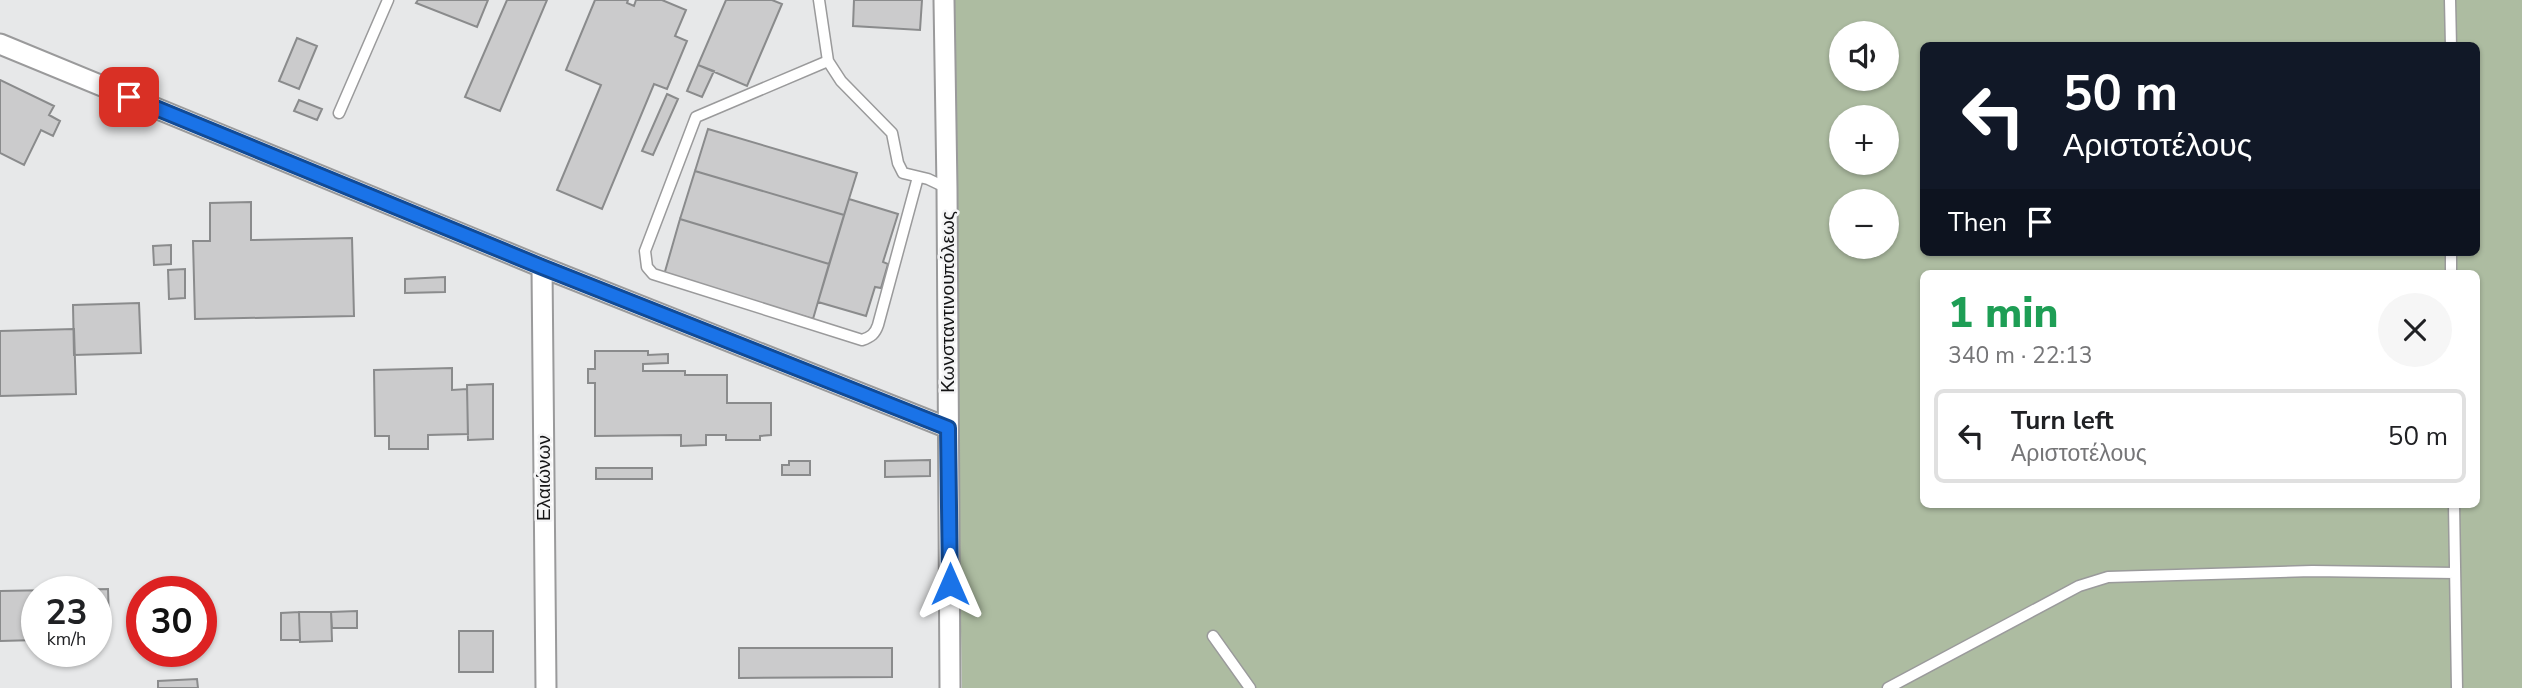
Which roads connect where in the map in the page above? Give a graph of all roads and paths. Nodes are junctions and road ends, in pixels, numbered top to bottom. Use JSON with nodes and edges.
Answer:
{"nodes":[{"id":1,"x":388,"y":0,"type":"edge"},
{"id":2,"x":819,"y":0,"type":"edge"},
{"id":3,"x":944,"y":0,"type":"edge"},
{"id":4,"x":2450,"y":0,"type":"edge"},
{"id":5,"x":2451,"y":42,"type":"edge"},
{"id":6,"x":0,"y":44,"type":"edge"},
{"id":7,"x":828,"y":61,"type":"junction"},
{"id":8,"x":339,"y":113,"type":"dead end"},
{"id":9,"x":918,"y":177,"type":"junction"},
{"id":10,"x":947,"y":188,"type":"junction"},
{"id":11,"x":542,"y":267,"type":"junction"},
{"id":12,"x":948,"y":428,"type":"junction"},
{"id":13,"x":2454,"y":508,"type":"edge"},
{"id":14,"x":2455,"y":573,"type":"junction"},
{"id":15,"x":1213,"y":636,"type":"dead end"},
{"id":16,"x":546,"y":688,"type":"edge"},
{"id":17,"x":950,"y":688,"type":"edge"},
{"id":18,"x":1250,"y":688,"type":"edge"},
{"id":19,"x":1888,"y":688,"type":"edge"},
{"id":20,"x":2457,"y":688,"type":"edge"}],
"edges":[{"from":1,"to":8,"type":"lane"},
{"from":2,"to":7,"type":"lane"},
{"from":3,"to":10,"type":"street","name":"Κωνσταντινουπόλεως"},
{"from":4,"to":5,"type":"lane"},
{"from":6,"to":11,"type":"street"},
{"from":7,"to":9,"type":"lane"},
{"from":7,"to":9,"type":"lane"},
{"from":9,"to":10,"type":"lane"},
{"from":10,"to":12,"type":"street","name":"Κωνσταντινουπόλεως"},
{"from":11,"to":12,"type":"street"},
{"from":11,"to":16,"type":"street","name":"Ελαιώνων"},
{"from":12,"to":17,"type":"street","name":"Κωνσταντινουπόλεως"},
{"from":13,"to":14,"type":"lane"},
{"from":14,"to":19,"type":"lane"},
{"from":14,"to":20,"type":"lane"},
{"from":15,"to":18,"type":"lane"}]}
